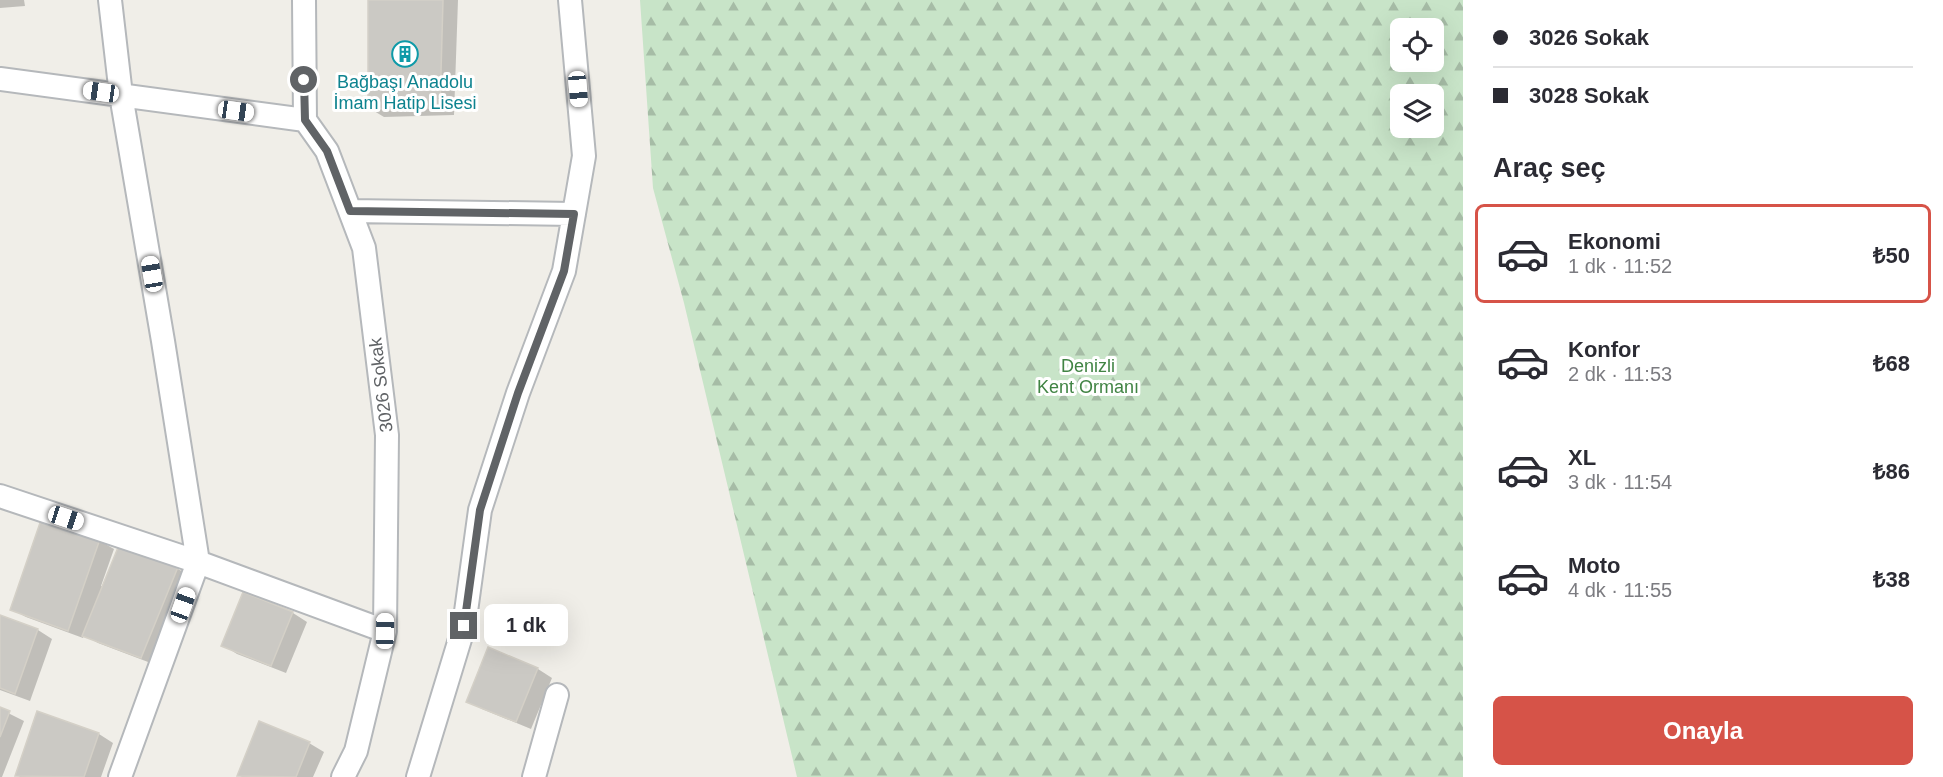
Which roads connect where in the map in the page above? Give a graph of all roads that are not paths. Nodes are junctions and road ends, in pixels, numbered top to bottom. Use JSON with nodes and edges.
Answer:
{"nodes":[{"id":1,"x":110,"y":0,"type":"edge"},
{"id":2,"x":304,"y":0,"type":"edge"},
{"id":3,"x":570,"y":0,"type":"edge"},
{"id":4,"x":0,"y":79,"type":"edge"},
{"id":5,"x":121,"y":95,"type":"junction"},
{"id":6,"x":305,"y":120,"type":"junction"},
{"id":7,"x":350,"y":211,"type":"junction"},
{"id":8,"x":574,"y":214,"type":"junction"},
{"id":9,"x":0,"y":496,"type":"edge"},
{"id":10,"x":198,"y":562,"type":"junction"},
{"id":11,"x":385,"y":631,"type":"junction"},
{"id":12,"x":557,"y":695,"type":"dead end"},
{"id":13,"x":120,"y":777,"type":"edge"},
{"id":14,"x":343,"y":777,"type":"edge"},
{"id":15,"x":418,"y":777,"type":"edge"},
{"id":16,"x":534,"y":777,"type":"edge"}],
"edges":[{"from":1,"to":5,"type":"street"},
{"from":2,"to":6,"type":"street"},
{"from":3,"to":8,"type":"street"},
{"from":4,"to":5,"type":"street"},
{"from":5,"to":6,"type":"street"},
{"from":5,"to":10,"type":"street"},
{"from":6,"to":7,"type":"street","name":"3026 Sokak"},
{"from":7,"to":8,"type":"street"},
{"from":7,"to":11,"type":"street","name":"3026 Sokak"},
{"from":8,"to":15,"type":"street"},
{"from":9,"to":10,"type":"street"},
{"from":10,"to":11,"type":"street"},
{"from":10,"to":13,"type":"street"},
{"from":11,"to":14,"type":"street","name":"3026 Sokak"},
{"from":12,"to":16,"type":"street"}]}
